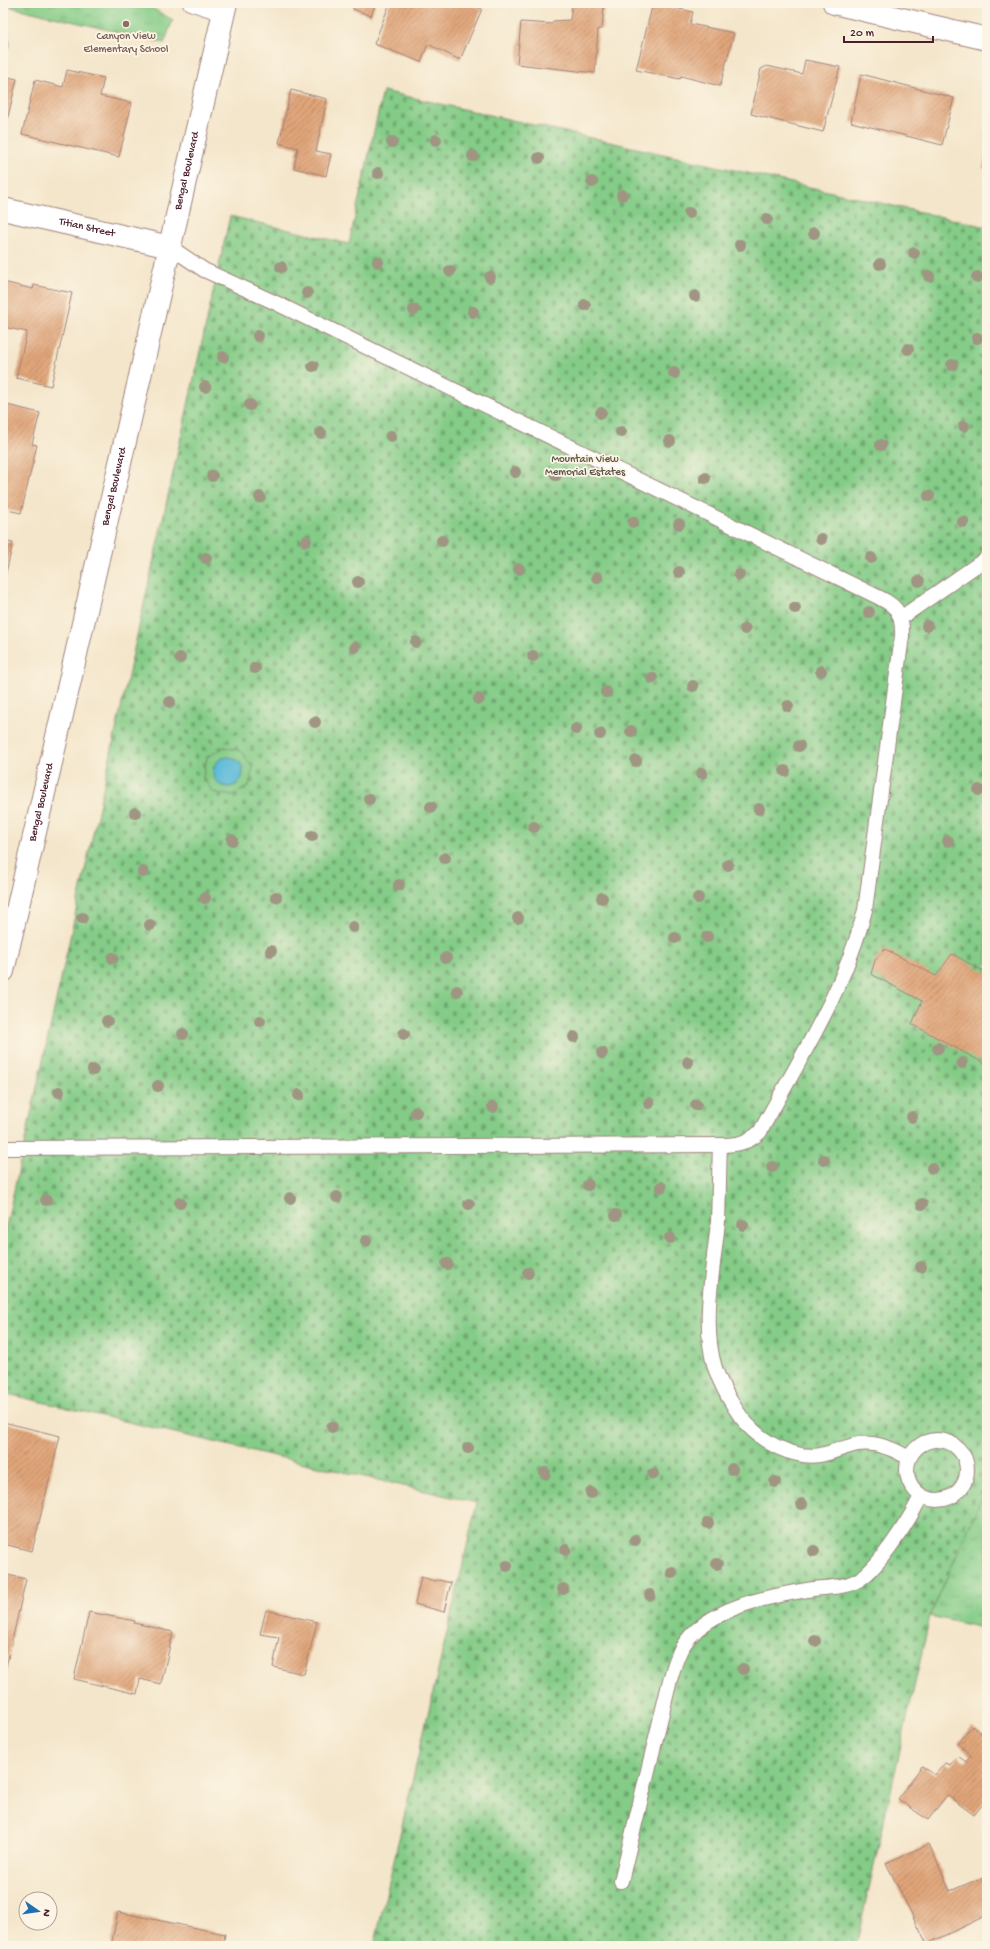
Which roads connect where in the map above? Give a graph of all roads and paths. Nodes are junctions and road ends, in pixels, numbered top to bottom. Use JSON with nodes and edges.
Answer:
{"nodes":[{"id":1,"x":190,"y":3,"type":"edge"},
{"id":2,"x":834,"y":3,"type":"edge"},
{"id":3,"x":225,"y":9,"type":"edge"},
{"id":4,"x":987,"y":39,"type":"edge"},
{"id":5,"x":3,"y":209,"type":"edge"},
{"id":6,"x":170,"y":247,"type":"junction"},
{"id":7,"x":987,"y":558,"type":"edge"},
{"id":8,"x":902,"y":617,"type":"junction"},
{"id":9,"x":3,"y":971,"type":"edge"},
{"id":10,"x":720,"y":1145,"type":"junction"},
{"id":11,"x":3,"y":1148,"type":"edge"},
{"id":12,"x":910,"y":1458,"type":"junction"},
{"id":13,"x":921,"y":1496,"type":"junction"},
{"id":14,"x":620,"y":1881,"type":"dead end"}],
"edges":[{"from":1,"to":3,"type":"lane"},
{"from":2,"to":4,"type":"main road"},
{"from":3,"to":6,"type":"main road","name":"Bengal Boulevard"},
{"from":5,"to":6,"type":"main road","name":"Titian Street"},
{"from":6,"to":8,"type":"lane"},
{"from":6,"to":9,"type":"main road","name":"Bengal Boulevard"},
{"from":7,"to":8,"type":"lane"},
{"from":8,"to":10,"type":"lane"},
{"from":10,"to":11,"type":"lane"},
{"from":10,"to":12,"type":"lane"},
{"from":12,"to":13,"type":"lane"},
{"from":12,"to":13,"type":"lane"},
{"from":13,"to":14,"type":"lane"}]}
